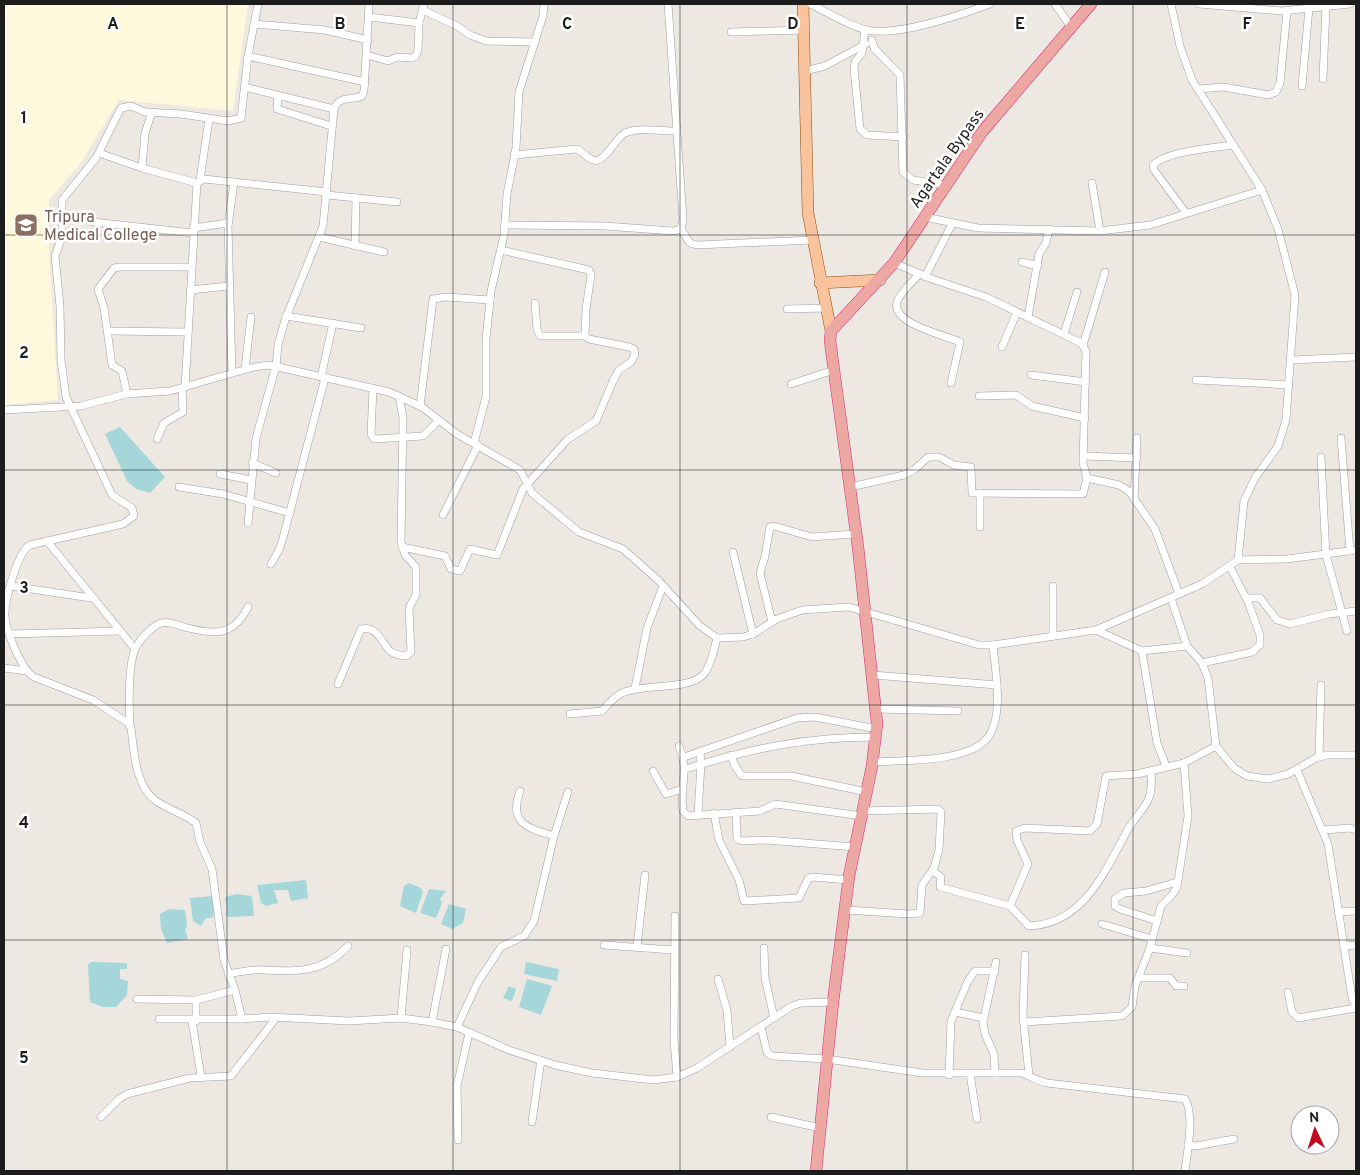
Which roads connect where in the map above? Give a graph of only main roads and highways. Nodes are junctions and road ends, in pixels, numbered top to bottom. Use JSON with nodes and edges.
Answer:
{"nodes":[{"id":1,"x":803,"y":4,"type":"edge"},
{"id":2,"x":1090,"y":4,"type":"edge"},
{"id":3,"x":880,"y":280,"type":"junction"},
{"id":4,"x":820,"y":283,"type":"junction"},
{"id":5,"x":831,"y":331,"type":"junction"},
{"id":6,"x":816,"y":1171,"type":"edge"}],
"edges":[{"from":1,"to":4,"type":"main road"},
{"from":2,"to":3,"type":"highway","name":"Agartala Bypass"},
{"from":3,"to":4,"type":"main road"},
{"from":3,"to":5,"type":"highway","name":"Agartala Bypass"},
{"from":4,"to":5,"type":"main road"},
{"from":5,"to":6,"type":"highway"}]}
